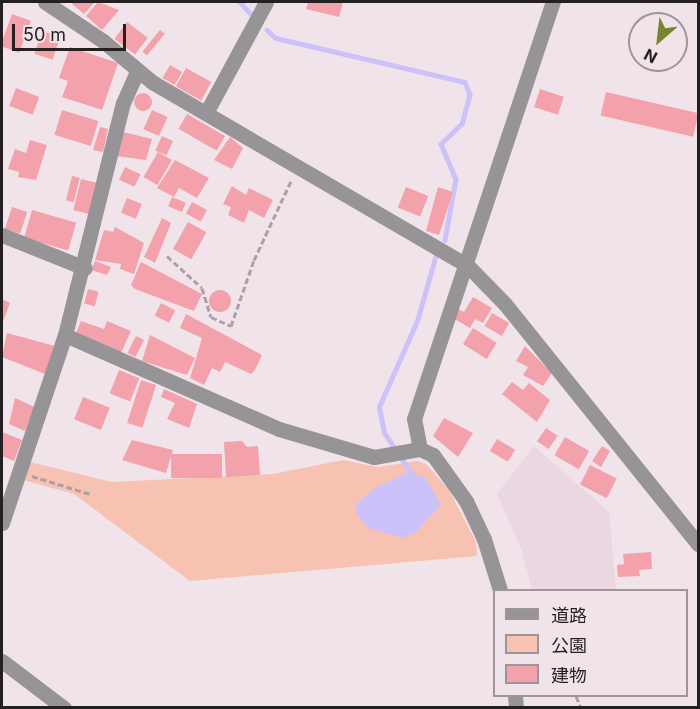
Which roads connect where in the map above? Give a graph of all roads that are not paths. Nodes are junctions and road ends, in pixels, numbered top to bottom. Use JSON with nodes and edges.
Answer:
{"nodes":[{"id":1,"x":45,"y":2,"type":"edge"},
{"id":2,"x":266,"y":2,"type":"edge"},
{"id":3,"x":553,"y":2,"type":"edge"},
{"id":4,"x":138,"y":70,"type":"junction"},
{"id":5,"x":206,"y":113,"type":"junction"},
{"id":6,"x":2,"y":235,"type":"edge"},
{"id":7,"x":467,"y":265,"type":"junction"},
{"id":8,"x":85,"y":268,"type":"junction"},
{"id":9,"x":65,"y":335,"type":"junction"},
{"id":10,"x":420,"y":449,"type":"junction"},
{"id":11,"x":2,"y":523,"type":"edge"},
{"id":12,"x":699,"y":544,"type":"edge"},
{"id":13,"x":499,"y":589,"type":"edge"},
{"id":14,"x":2,"y":661,"type":"edge"},
{"id":15,"x":64,"y":708,"type":"edge"}],
"edges":[{"from":1,"to":4,"type":"street"},
{"from":2,"to":5,"type":"street"},
{"from":3,"to":7,"type":"street"},
{"from":4,"to":5,"type":"street"},
{"from":4,"to":8,"type":"street"},
{"from":5,"to":7,"type":"street"},
{"from":6,"to":8,"type":"street"},
{"from":7,"to":10,"type":"street"},
{"from":7,"to":12,"type":"street"},
{"from":8,"to":9,"type":"street"},
{"from":9,"to":10,"type":"street"},
{"from":9,"to":11,"type":"street"},
{"from":10,"to":13,"type":"street"},
{"from":14,"to":15,"type":"street"}]}
